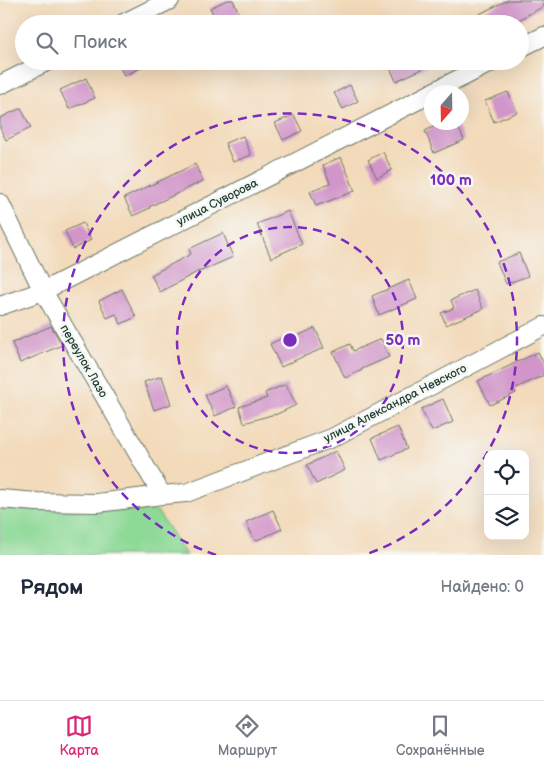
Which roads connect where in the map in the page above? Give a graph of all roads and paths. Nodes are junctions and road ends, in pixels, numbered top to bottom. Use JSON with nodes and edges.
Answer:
{"nodes":[{"id":1,"x":170,"y":0,"type":"edge"},
{"id":2,"x":140,"y":15,"type":"edge"},
{"id":3,"x":544,"y":36,"type":"edge"},
{"id":4,"x":529,"y":44,"type":"edge"},
{"id":5,"x":30,"y":70,"type":"edge"},
{"id":6,"x":477,"y":70,"type":"edge"},
{"id":7,"x":0,"y":85,"type":"edge"},
{"id":8,"x":448,"y":85,"type":"edge"},
{"id":9,"x":424,"y":97,"type":"edge"},
{"id":10,"x":0,"y":203,"type":"edge"},
{"id":11,"x":43,"y":291,"type":"junction"},
{"id":12,"x":0,"y":306,"type":"edge"},
{"id":13,"x":544,"y":326,"type":"edge"},
{"id":14,"x":162,"y":495,"type":"junction"},
{"id":15,"x":0,"y":499,"type":"edge"}],
"edges":[{"from":1,"to":2,"type":"street"},
{"from":3,"to":4,"type":"street"},
{"from":5,"to":7,"type":"street"},
{"from":6,"to":8,"type":"street","name":"улица Суворова"},
{"from":9,"to":11,"type":"street","name":"улица Суворова"},
{"from":10,"to":11,"type":"street","name":"переулок Лазо"},
{"from":11,"to":12,"type":"street","name":"улица Суворова"},
{"from":11,"to":14,"type":"street","name":"переулок Лазо"},
{"from":13,"to":14,"type":"street","name":"улица Александра Невского"},
{"from":14,"to":15,"type":"street"}]}
